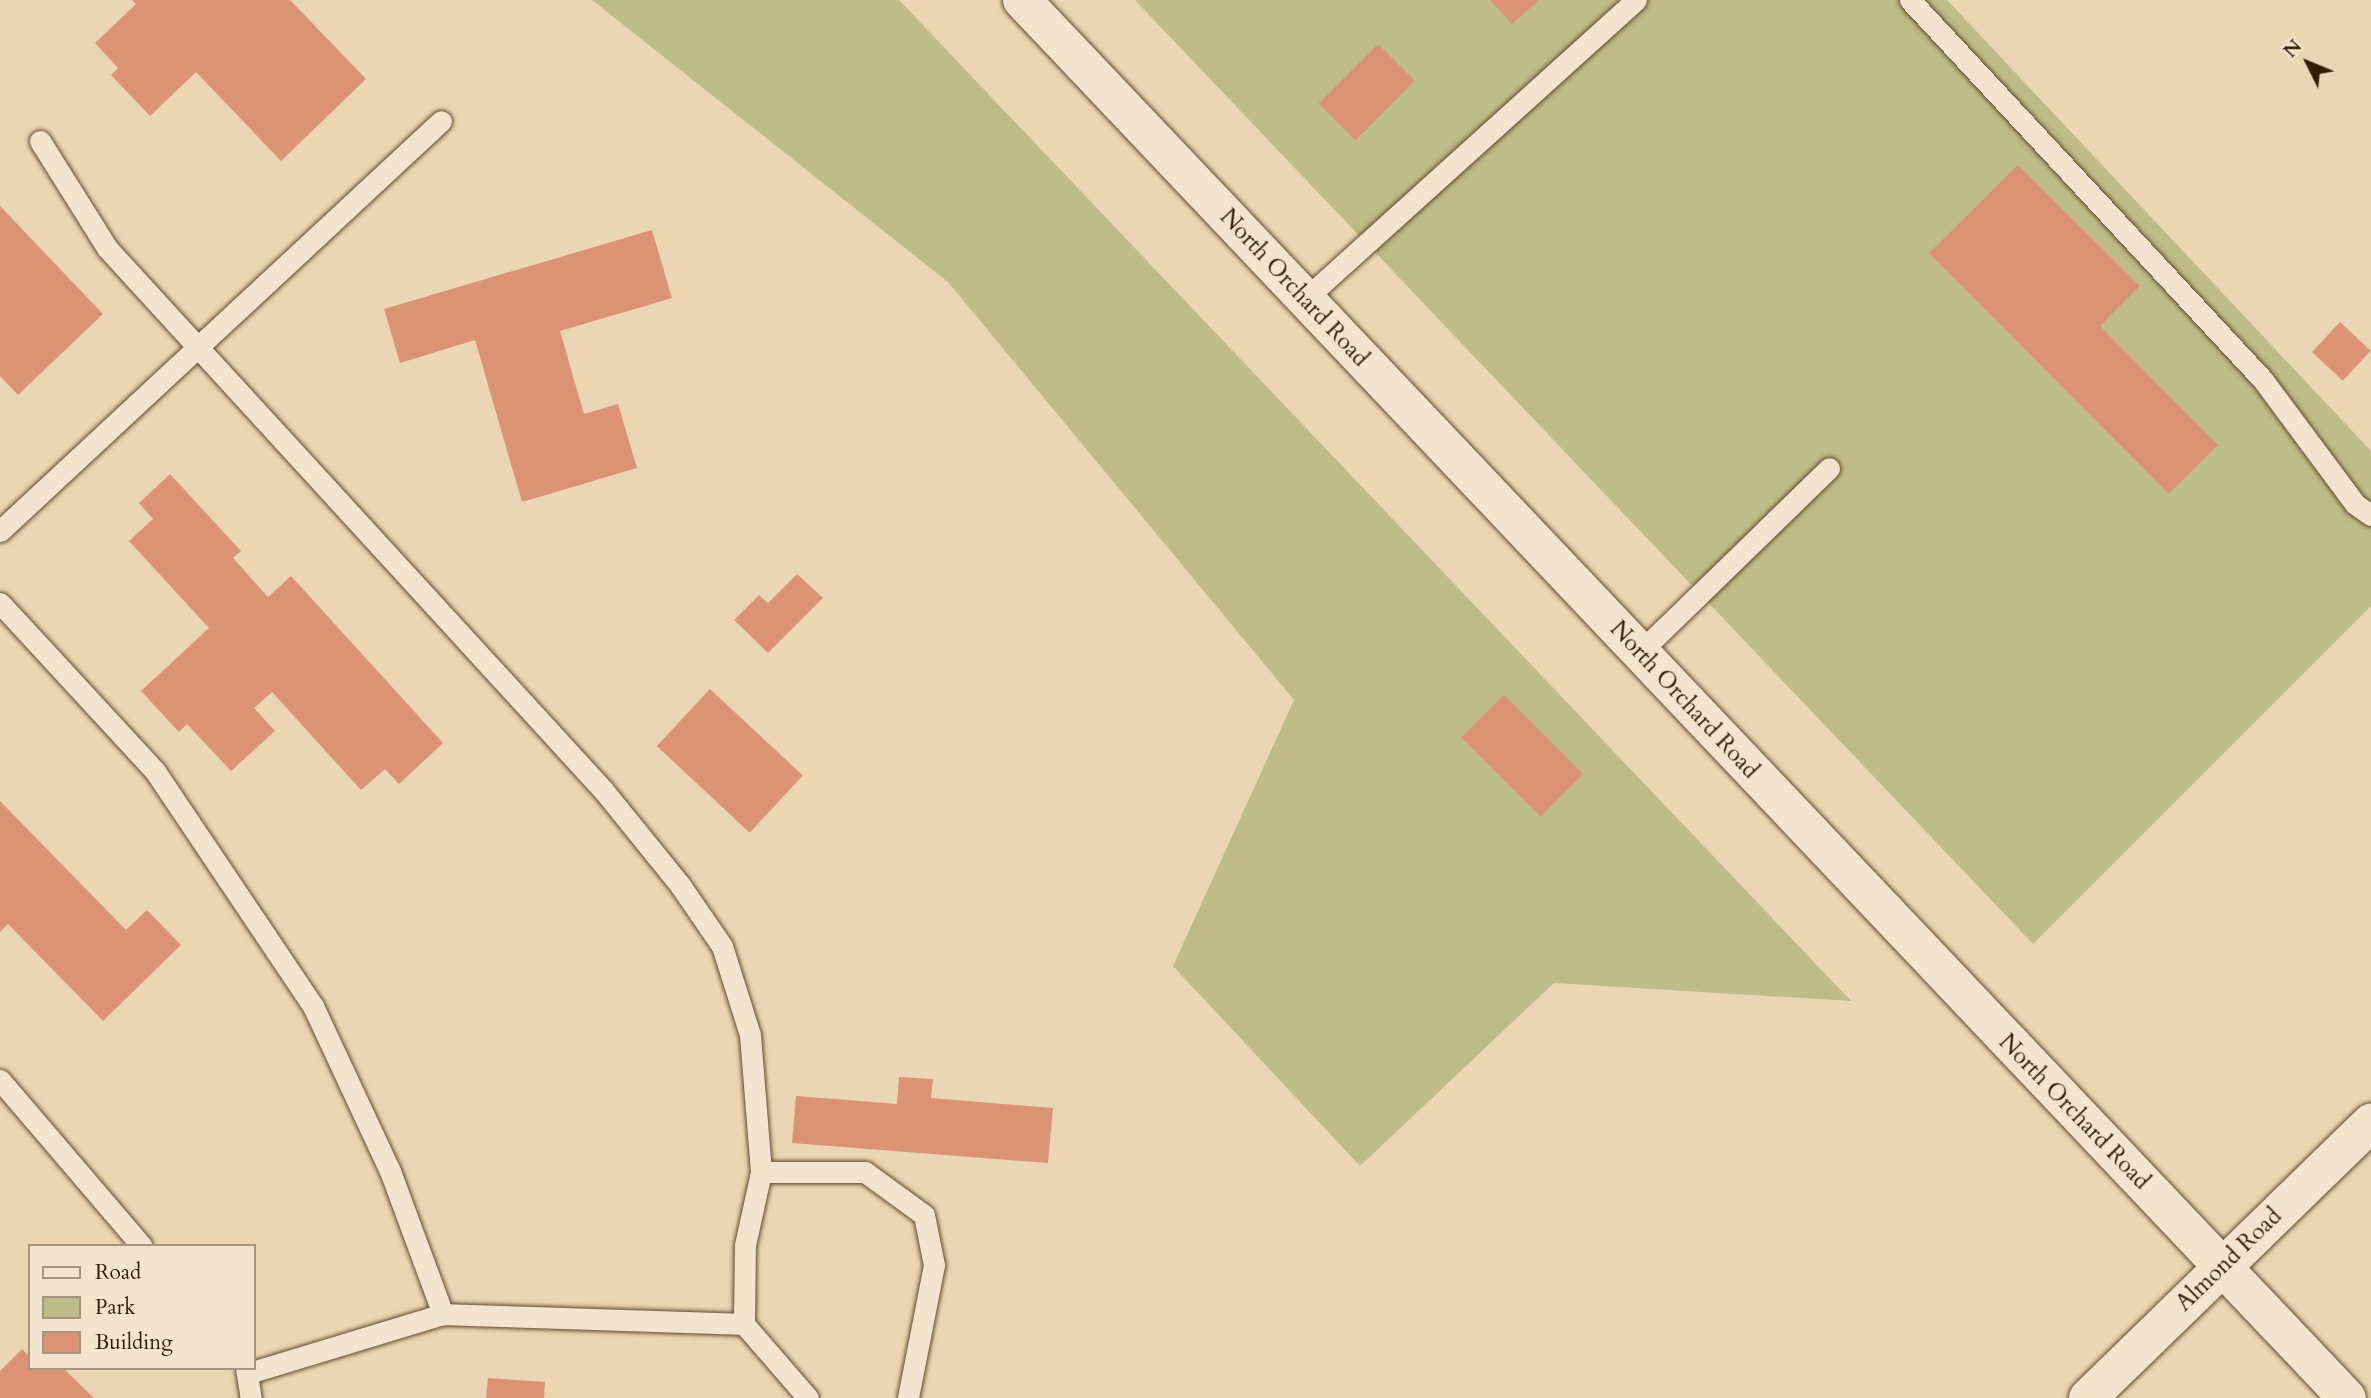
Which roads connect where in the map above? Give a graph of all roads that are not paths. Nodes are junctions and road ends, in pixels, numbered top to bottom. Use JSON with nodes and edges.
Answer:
{"nodes":[{"id":1,"x":1022,"y":0,"type":"edge"},
{"id":2,"x":1636,"y":0,"type":"edge"},
{"id":3,"x":1910,"y":0,"type":"edge"},
{"id":4,"x":441,"y":121,"type":"dead end"},
{"id":5,"x":40,"y":141,"type":"dead end"},
{"id":6,"x":1305,"y":299,"type":"junction"},
{"id":7,"x":199,"y":347,"type":"junction"},
{"id":8,"x":1829,"y":468,"type":"dead end"},
{"id":9,"x":2371,"y":515,"type":"edge"},
{"id":10,"x":0,"y":531,"type":"edge"},
{"id":11,"x":0,"y":603,"type":"edge"},
{"id":12,"x":1639,"y":653,"type":"junction"},
{"id":13,"x":0,"y":1080,"type":"edge"},
{"id":14,"x":2371,"y":1123,"type":"edge"},
{"id":15,"x":761,"y":1172,"type":"junction"},
{"id":16,"x":140,"y":1244,"type":"edge"},
{"id":17,"x":2222,"y":1265,"type":"junction"},
{"id":18,"x":443,"y":1314,"type":"junction"},
{"id":19,"x":744,"y":1324,"type":"junction"},
{"id":20,"x":256,"y":1367,"type":"edge"},
{"id":21,"x":247,"y":1370,"type":"edge"},
{"id":22,"x":251,"y":1398,"type":"edge"},
{"id":23,"x":808,"y":1398,"type":"edge"},
{"id":24,"x":908,"y":1398,"type":"edge"},
{"id":25,"x":2088,"y":1398,"type":"edge"},
{"id":26,"x":2347,"y":1398,"type":"edge"}],
"edges":[{"from":1,"to":6,"type":"street","name":"North Orchard Road"},
{"from":2,"to":6,"type":"lane"},
{"from":3,"to":9,"type":"lane"},
{"from":4,"to":7,"type":"lane"},
{"from":5,"to":7,"type":"lane"},
{"from":6,"to":12,"type":"street","name":"North Orchard Road"},
{"from":7,"to":10,"type":"lane"},
{"from":7,"to":15,"type":"lane"},
{"from":8,"to":12,"type":"lane"},
{"from":11,"to":18,"type":"lane"},
{"from":12,"to":17,"type":"street","name":"North Orchard Road"},
{"from":13,"to":16,"type":"lane"},
{"from":14,"to":17,"type":"street","name":"Almond Road"},
{"from":15,"to":19,"type":"lane"},
{"from":15,"to":24,"type":"lane"},
{"from":17,"to":25,"type":"street","name":"Almond Road"},
{"from":17,"to":26,"type":"street","name":"North Orchard Road"},
{"from":18,"to":19,"type":"lane"},
{"from":18,"to":20,"type":"lane"},
{"from":19,"to":23,"type":"lane"},
{"from":21,"to":22,"type":"lane"}]}
